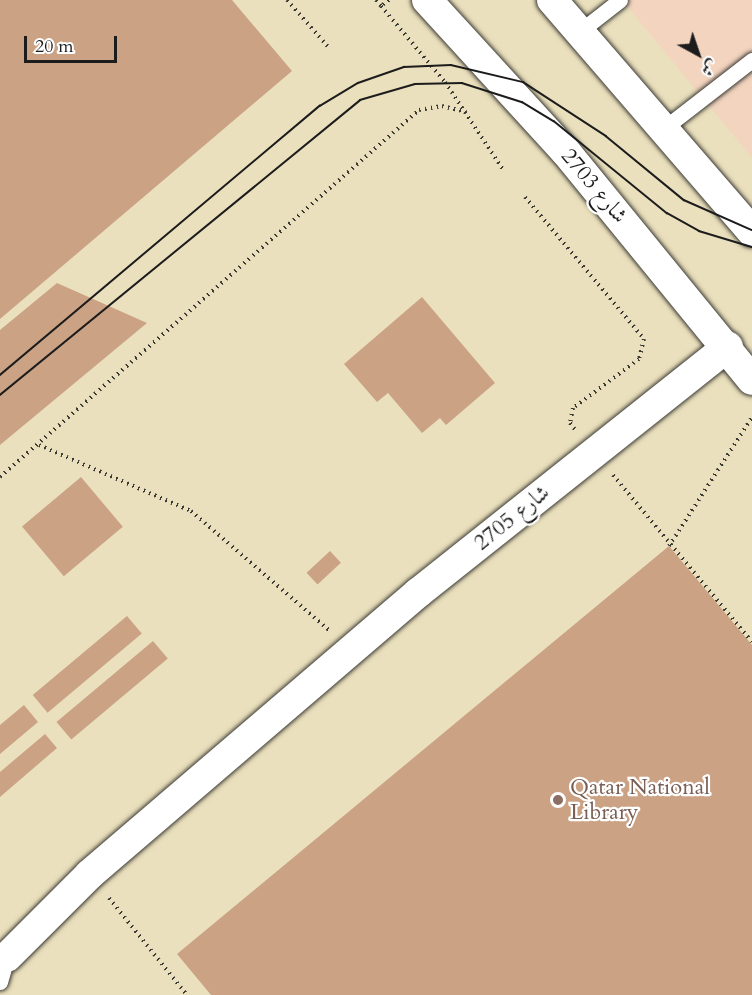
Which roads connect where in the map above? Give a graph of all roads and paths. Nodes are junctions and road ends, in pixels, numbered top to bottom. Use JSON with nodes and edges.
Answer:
{"nodes":[{"id":1,"x":287,"y":0,"type":"edge"},
{"id":2,"x":375,"y":0,"type":"edge"},
{"id":3,"x":388,"y":0,"type":"edge"},
{"id":4,"x":427,"y":0,"type":"edge"},
{"id":5,"x":552,"y":0,"type":"edge"},
{"id":6,"x":620,"y":0,"type":"edge"},
{"id":7,"x":381,"y":6,"type":"junction"},
{"id":8,"x":579,"y":32,"type":"junction"},
{"id":9,"x":330,"y":49,"type":"dead end"},
{"id":10,"x":752,"y":60,"type":"edge"},
{"id":11,"x":466,"y":112,"type":"junction"},
{"id":12,"x":663,"y":129,"type":"junction"},
{"id":13,"x":504,"y":171,"type":"dead end"},
{"id":14,"x":525,"y":197,"type":"dead end"},
{"id":15,"x":752,"y":232,"type":"edge"},
{"id":16,"x":728,"y":346,"type":"junction"},
{"id":17,"x":752,"y":380,"type":"edge"},
{"id":18,"x":752,"y":417,"type":"edge"},
{"id":19,"x":582,"y":440,"type":"dead end"},
{"id":20,"x":38,"y":445,"type":"junction"},
{"id":21,"x":605,"y":465,"type":"dead end"},
{"id":22,"x":0,"y":477,"type":"edge"},
{"id":23,"x":669,"y":546,"type":"junction"},
{"id":24,"x":752,"y":642,"type":"edge"},
{"id":25,"x":353,"y":650,"type":"junction"},
{"id":26,"x":90,"y":874,"type":"junction"},
{"id":27,"x":4,"y":970,"type":"edge"},
{"id":28,"x":187,"y":995,"type":"edge"}],
"edges":[{"from":1,"to":9,"type":"path"},
{"from":2,"to":7,"type":"path"},
{"from":3,"to":7,"type":"path"},
{"from":4,"to":16,"type":"street","name":"شارع 2703"},
{"from":5,"to":8,"type":"street"},
{"from":6,"to":8,"type":"lane"},
{"from":7,"to":11,"type":"path"},
{"from":8,"to":12,"type":"street"},
{"from":10,"to":12,"type":"lane"},
{"from":11,"to":13,"type":"path"},
{"from":11,"to":20,"type":"path"},
{"from":12,"to":15,"type":"street"},
{"from":14,"to":19,"type":"path"},
{"from":16,"to":17,"type":"street","name":"شارع 2703"},
{"from":16,"to":25,"type":"street","name":"شارع 2705"},
{"from":18,"to":23,"type":"path"},
{"from":20,"to":22,"type":"path"},
{"from":20,"to":25,"type":"path"},
{"from":21,"to":23,"type":"path"},
{"from":23,"to":24,"type":"path"},
{"from":25,"to":26,"type":"street","name":"شارع 2705"},
{"from":26,"to":27,"type":"street","name":"شارع 2705"},
{"from":26,"to":28,"type":"path"}]}
